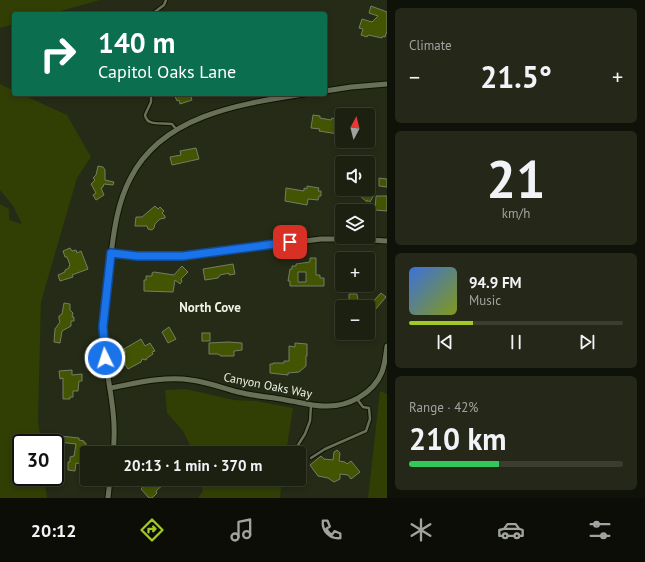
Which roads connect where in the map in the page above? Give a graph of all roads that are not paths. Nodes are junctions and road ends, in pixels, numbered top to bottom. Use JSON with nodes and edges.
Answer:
{"nodes":[{"id":1,"x":166,"y":0,"type":"edge"},
{"id":2,"x":155,"y":12,"type":"edge"},
{"id":3,"x":387,"y":84,"type":"edge"},
{"id":4,"x":327,"y":91,"type":"edge"},
{"id":5,"x":151,"y":96,"type":"edge"},
{"id":6,"x":292,"y":96,"type":"edge"},
{"id":7,"x":176,"y":130,"type":"junction"},
{"id":8,"x":387,"y":241,"type":"edge"},
{"id":9,"x":111,"y":253,"type":"junction"},
{"id":10,"x":387,"y":346,"type":"edge"},
{"id":11,"x":110,"y":388,"type":"junction"},
{"id":12,"x":357,"y":399,"type":"junction"},
{"id":13,"x":311,"y":404,"type":"junction"},
{"id":14,"x":114,"y":446,"type":"edge"},
{"id":15,"x":297,"y":446,"type":"edge"},
{"id":16,"x":311,"y":458,"type":"dead end"},
{"id":17,"x":109,"y":486,"type":"edge"},
{"id":18,"x":108,"y":498,"type":"edge"}],
"edges":[{"from":1,"to":2,"type":"lane"},
{"from":3,"to":4,"type":"street"},
{"from":5,"to":7,"type":"lane"},
{"from":6,"to":7,"type":"street"},
{"from":7,"to":9,"type":"street"},
{"from":8,"to":9,"type":"street"},
{"from":9,"to":11,"type":"street"},
{"from":10,"to":12,"type":"street","name":"Canyon Oaks Way"},
{"from":11,"to":13,"type":"street","name":"Canyon Oaks Way"},
{"from":11,"to":14,"type":"street"},
{"from":12,"to":13,"type":"street","name":"Canyon Oaks Way"},
{"from":12,"to":16,"type":"lane"},
{"from":13,"to":15,"type":"lane"},
{"from":17,"to":18,"type":"street"}]}
